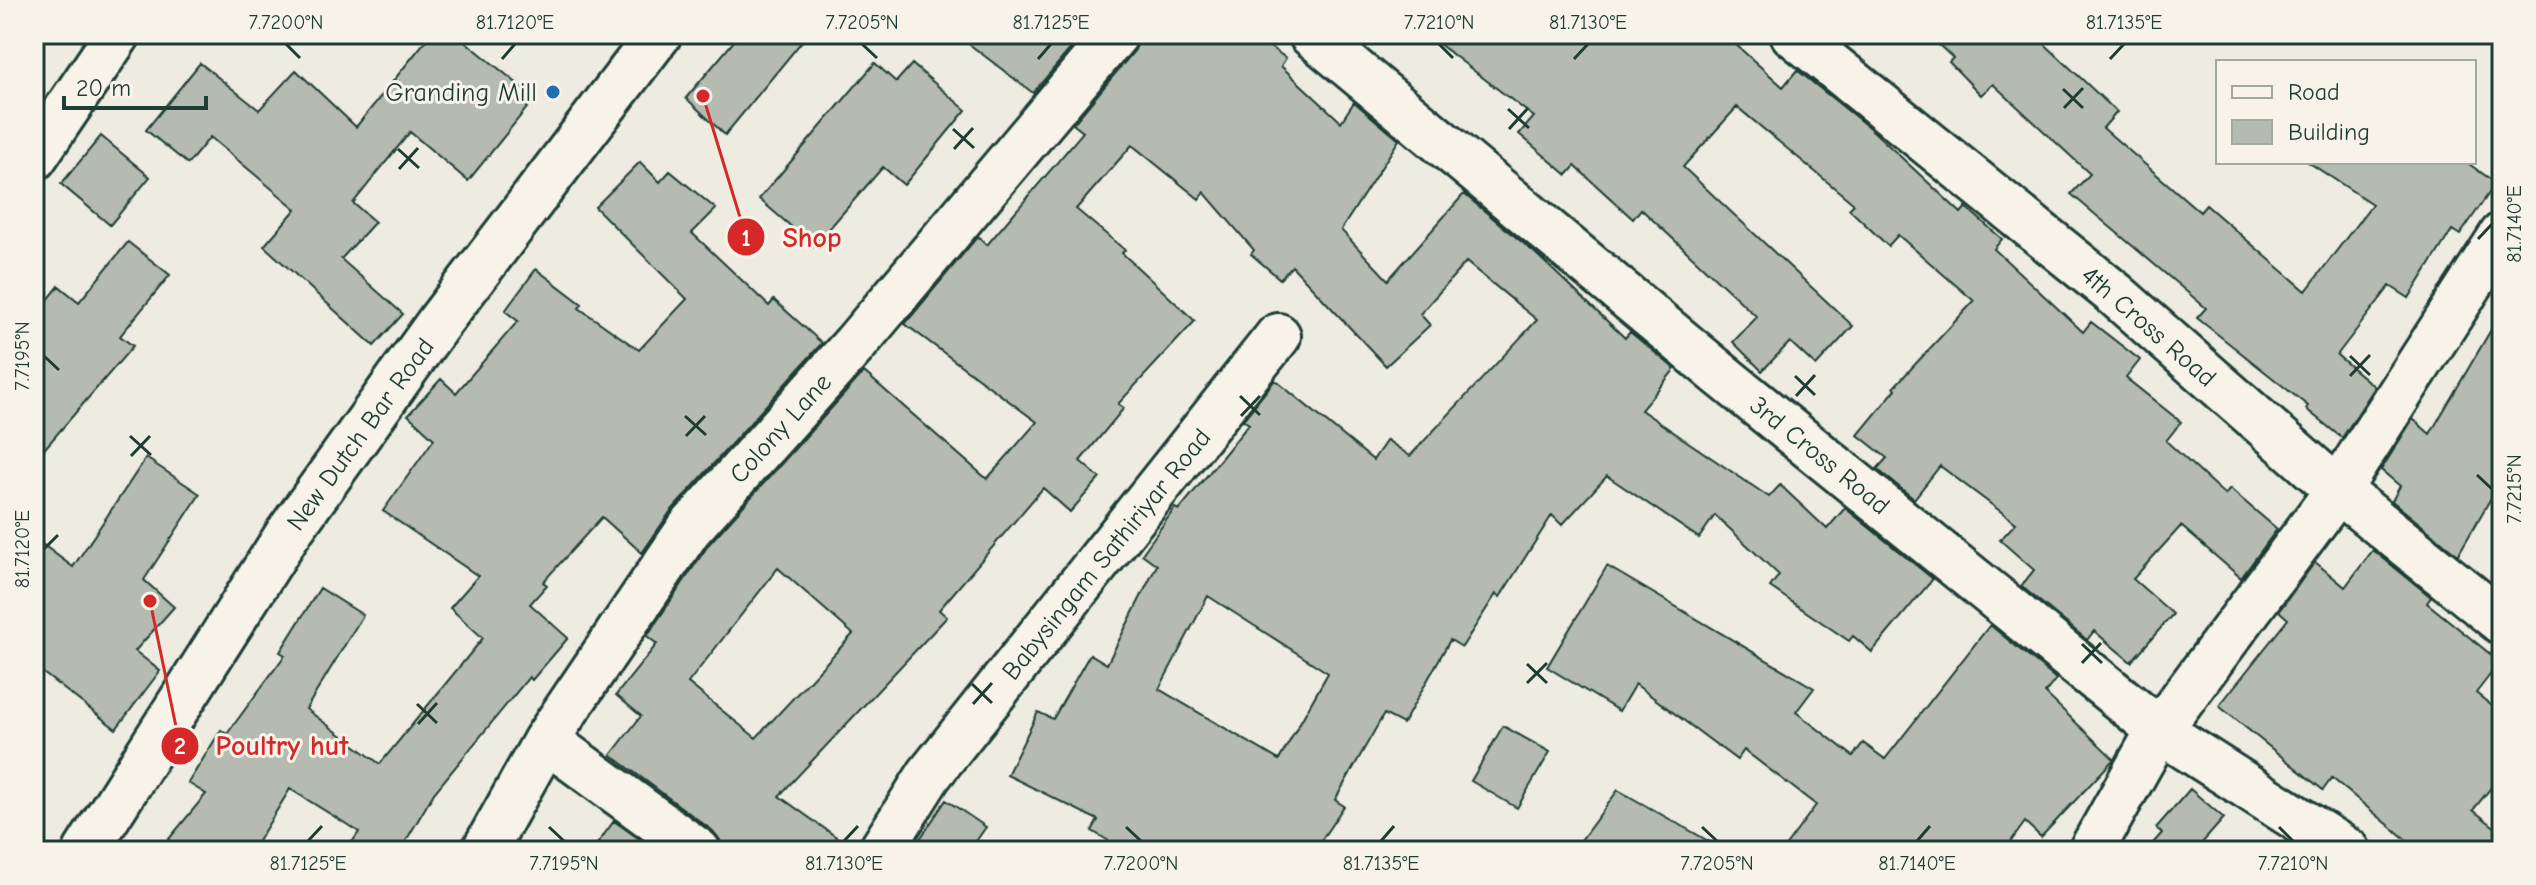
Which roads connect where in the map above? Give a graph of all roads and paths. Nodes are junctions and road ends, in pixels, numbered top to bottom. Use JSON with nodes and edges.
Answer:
{"nodes":[{"id":1,"x":118,"y":34,"type":"edge"},
{"id":2,"x":659,"y":34,"type":"edge"},
{"id":3,"x":1116,"y":34,"type":"edge"},
{"id":4,"x":1311,"y":34,"type":"edge"},
{"id":5,"x":1793,"y":34,"type":"edge"},
{"id":6,"x":34,"y":158,"type":"edge"},
{"id":7,"x":2502,"y":235,"type":"edge"},
{"id":8,"x":1278,"y":336,"type":"dead end"},
{"id":9,"x":2338,"y":490,"type":"junction"},
{"id":10,"x":2502,"y":622,"type":"edge"},
{"id":11,"x":2159,"y":730,"type":"junction"},
{"id":12,"x":546,"y":740,"type":"junction"},
{"id":13,"x":86,"y":851,"type":"edge"},
{"id":14,"x":484,"y":851,"type":"edge"},
{"id":15,"x":698,"y":851,"type":"edge"},
{"id":16,"x":881,"y":851,"type":"edge"},
{"id":17,"x":2091,"y":851,"type":"edge"},
{"id":18,"x":2348,"y":851,"type":"edge"}],
"edges":[{"from":1,"to":6,"type":"street"},
{"from":2,"to":13,"type":"street","name":"New Dutch Bar Road"},
{"from":3,"to":12,"type":"street","name":"Colony Lane"},
{"from":4,"to":11,"type":"street","name":"3rd Cross Road"},
{"from":5,"to":9,"type":"street","name":"4th Cross Road"},
{"from":7,"to":9,"type":"street"},
{"from":8,"to":16,"type":"street","name":"Babysingam Sathiriyar Road"},
{"from":9,"to":10,"type":"street","name":"4th Cross Road"},
{"from":9,"to":11,"type":"street"},
{"from":11,"to":17,"type":"street"},
{"from":11,"to":18,"type":"street","name":"3rd Cross Road"},
{"from":12,"to":14,"type":"street","name":"Colony Lane"},
{"from":12,"to":15,"type":"street"}]}
